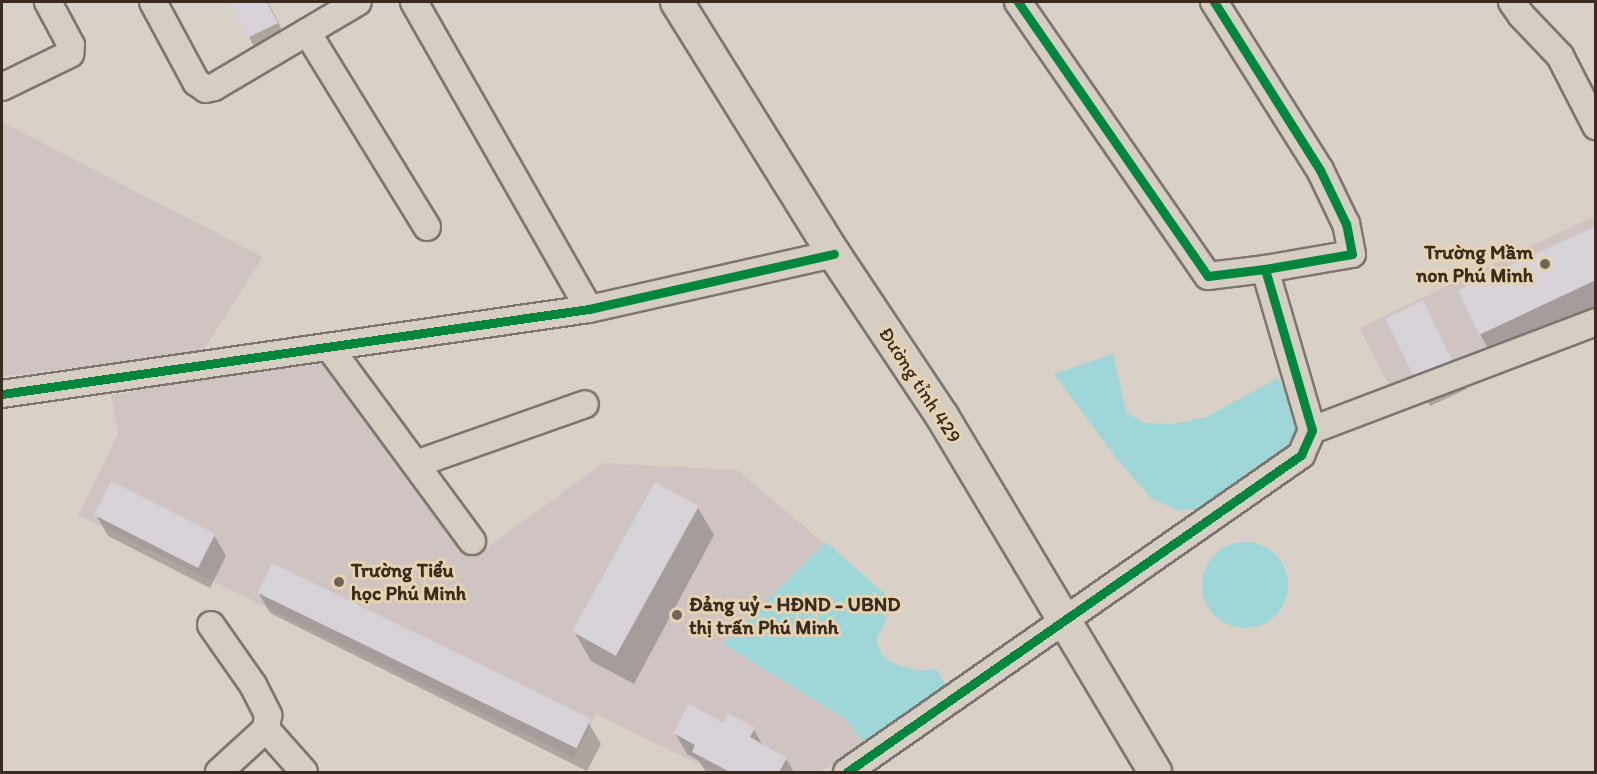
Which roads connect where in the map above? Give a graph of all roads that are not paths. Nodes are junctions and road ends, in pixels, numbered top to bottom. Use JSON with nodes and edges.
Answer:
{"nodes":[{"id":1,"x":48,"y":2,"type":"edge"},
{"id":2,"x":153,"y":2,"type":"edge"},
{"id":3,"x":358,"y":2,"type":"edge"},
{"id":4,"x":414,"y":2,"type":"edge"},
{"id":5,"x":677,"y":2,"type":"edge"},
{"id":6,"x":1018,"y":2,"type":"edge"},
{"id":7,"x":1214,"y":2,"type":"edge"},
{"id":8,"x":1512,"y":2,"type":"edge"},
{"id":9,"x":307,"y":32,"type":"junction"},
{"id":10,"x":2,"y":87,"type":"edge"},
{"id":11,"x":1596,"y":126,"type":"edge"},
{"id":12,"x":427,"y":227,"type":"dead end"},
{"id":13,"x":834,"y":254,"type":"junction"},
{"id":14,"x":1266,"y":269,"type":"junction"},
{"id":15,"x":589,"y":309,"type":"junction"},
{"id":16,"x":1596,"y":322,"type":"edge"},
{"id":17,"x":330,"y":347,"type":"junction"},
{"id":18,"x":2,"y":394,"type":"edge"},
{"id":19,"x":585,"y":404,"type":"dead end"},
{"id":20,"x":1312,"y":430,"type":"junction"},
{"id":21,"x":416,"y":464,"type":"junction"},
{"id":22,"x":472,"y":541,"type":"dead end"},
{"id":23,"x":1065,"y":618,"type":"junction"},
{"id":24,"x":211,"y":625,"type":"dead end"},
{"id":25,"x":266,"y":729,"type":"junction"},
{"id":26,"x":219,"y":772,"type":"edge"},
{"id":27,"x":304,"y":772,"type":"edge"},
{"id":28,"x":847,"y":772,"type":"edge"},
{"id":29,"x":1155,"y":772,"type":"edge"}],
"edges":[{"from":1,"to":10,"type":"street"},
{"from":2,"to":9,"type":"street"},
{"from":3,"to":9,"type":"street"},
{"from":4,"to":15,"type":"street"},
{"from":5,"to":13,"type":"main road","name":"Đường tỉnh 429"},
{"from":6,"to":14,"type":"street"},
{"from":7,"to":14,"type":"street"},
{"from":8,"to":11,"type":"street"},
{"from":9,"to":12,"type":"street"},
{"from":13,"to":15,"type":"street"},
{"from":13,"to":23,"type":"main road","name":"Đường tỉnh 429"},
{"from":14,"to":20,"type":"street"},
{"from":15,"to":17,"type":"street"},
{"from":16,"to":20,"type":"street"},
{"from":17,"to":18,"type":"street"},
{"from":17,"to":21,"type":"street"},
{"from":19,"to":21,"type":"street"},
{"from":20,"to":23,"type":"street"},
{"from":21,"to":22,"type":"street"},
{"from":23,"to":28,"type":"street"},
{"from":23,"to":29,"type":"main road","name":"Đường tỉnh 429"},
{"from":24,"to":25,"type":"street"},
{"from":25,"to":26,"type":"street"},
{"from":25,"to":27,"type":"street"}]}
